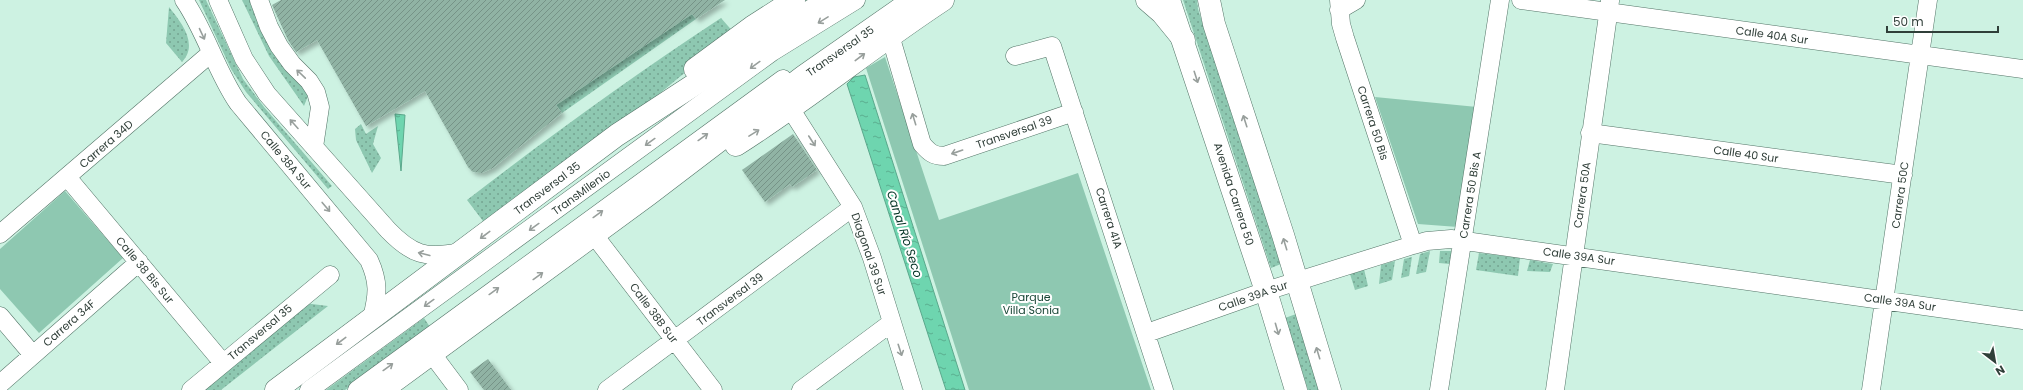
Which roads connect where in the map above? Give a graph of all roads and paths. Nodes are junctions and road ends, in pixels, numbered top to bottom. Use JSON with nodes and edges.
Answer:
{"nodes":[{"id":1,"x":184,"y":0,"type":"edge"},
{"id":2,"x":218,"y":0,"type":"edge"},
{"id":3,"x":259,"y":0,"type":"edge"},
{"id":4,"x":794,"y":0,"type":"edge"},
{"id":5,"x":829,"y":0,"type":"edge"},
{"id":6,"x":856,"y":0,"type":"edge"},
{"id":7,"x":895,"y":0,"type":"edge"},
{"id":8,"x":913,"y":0,"type":"edge"},
{"id":9,"x":943,"y":0,"type":"edge"},
{"id":10,"x":1147,"y":0,"type":"edge"},
{"id":11,"x":1169,"y":0,"type":"edge"},
{"id":12,"x":1209,"y":0,"type":"edge"},
{"id":13,"x":1356,"y":0,"type":"edge"},
{"id":14,"x":1500,"y":0,"type":"edge"},
{"id":15,"x":1521,"y":0,"type":"edge"},
{"id":16,"x":1928,"y":0,"type":"edge"},
{"id":17,"x":1339,"y":5,"type":"edge"},
{"id":18,"x":1609,"y":6,"type":"edge"},
{"id":19,"x":890,"y":35,"type":"junction"},
{"id":20,"x":777,"y":40,"type":"junction"},
{"id":21,"x":1184,"y":40,"type":"junction"},
{"id":22,"x":211,"y":53,"type":"junction"},
{"id":23,"x":1920,"y":55,"type":"junction"},
{"id":24,"x":1015,"y":56,"type":"dead end"},
{"id":25,"x":2023,"y":69,"type":"edge"},
{"id":26,"x":802,"y":71,"type":"junction"},
{"id":27,"x":790,"y":108,"type":"junction"},
{"id":28,"x":1074,"y":112,"type":"junction"},
{"id":29,"x":1590,"y":133,"type":"junction"},
{"id":30,"x":617,"y":135,"type":"junction"},
{"id":31,"x":314,"y":147,"type":"junction"},
{"id":32,"x":1903,"y":175,"type":"junction"},
{"id":33,"x":67,"y":177,"type":"junction"},
{"id":34,"x":648,"y":195,"type":"junction"},
{"id":35,"x":853,"y":208,"type":"junction"},
{"id":36,"x":0,"y":234,"type":"edge"},
{"id":37,"x":594,"y":235,"type":"junction"},
{"id":38,"x":1463,"y":240,"type":"junction"},
{"id":39,"x":1413,"y":245,"type":"junction"},
{"id":40,"x":462,"y":252,"type":"junction"},
{"id":41,"x":1574,"y":255,"type":"junction"},
{"id":42,"x":138,"y":262,"type":"junction"},
{"id":43,"x":330,"y":275,"type":"dead end"},
{"id":44,"x":1297,"y":282,"type":"junction"},
{"id":45,"x":1266,"y":291,"type":"junction"},
{"id":46,"x":1884,"y":300,"type":"junction"},
{"id":47,"x":0,"y":316,"type":"edge"},
{"id":48,"x":372,"y":318,"type":"junction"},
{"id":49,"x":2023,"y":320,"type":"edge"},
{"id":50,"x":891,"y":323,"type":"junction"},
{"id":51,"x":1147,"y":333,"type":"junction"},
{"id":52,"x":675,"y":340,"type":"junction"},
{"id":53,"x":432,"y":354,"type":"junction"},
{"id":54,"x":33,"y":355,"type":"junction"},
{"id":55,"x":223,"y":363,"type":"junction"},
{"id":56,"x":0,"y":384,"type":"edge"},
{"id":57,"x":191,"y":390,"type":"edge"},
{"id":58,"x":276,"y":390,"type":"edge"},
{"id":59,"x":309,"y":390,"type":"edge"},
{"id":60,"x":357,"y":390,"type":"edge"},
{"id":61,"x":382,"y":390,"type":"edge"},
{"id":62,"x":459,"y":390,"type":"edge"},
{"id":63,"x":607,"y":390,"type":"edge"},
{"id":64,"x":713,"y":390,"type":"edge"},
{"id":65,"x":801,"y":390,"type":"edge"},
{"id":66,"x":913,"y":390,"type":"edge"},
{"id":67,"x":1164,"y":390,"type":"edge"},
{"id":68,"x":1296,"y":390,"type":"edge"},
{"id":69,"x":1330,"y":390,"type":"edge"},
{"id":70,"x":1439,"y":390,"type":"edge"},
{"id":71,"x":1555,"y":390,"type":"edge"},
{"id":72,"x":1871,"y":390,"type":"edge"}],
"edges":[{"from":1,"to":22,"type":"street","name":"Calle 38A Sur","one_way":true},
{"from":31,"to":2,"type":"street","one_way":true},
{"from":31,"to":3,"type":"street","one_way":true},
{"from":4,"to":30,"type":"main road"},
{"from":5,"to":20,"type":"main road","name":"Transversal 35"},
{"from":6,"to":20,"type":"street","name":"TransMilenio","one_way":true},
{"from":7,"to":26,"type":"street"},
{"from":8,"to":26,"type":"main road","name":"Transversal 35"},
{"from":9,"to":19,"type":"main road"},
{"from":10,"to":21,"type":"main road"},
{"from":11,"to":21,"type":"main road","name":"Avenida Carrera 50"},
{"from":44,"to":12,"type":"main road","one_way":true},
{"from":13,"to":17,"type":"street"},
{"from":14,"to":38,"type":"street","name":"Carrera 50 Bis A"},
{"from":15,"to":18,"type":"street","name":"Calle 40A Sur"},
{"from":16,"to":23,"type":"street","name":"Carrera 50C"},
{"from":17,"to":39,"type":"street","name":"Carrera 50 Bis"},
{"from":18,"to":23,"type":"street","name":"Calle 40A Sur"},
{"from":18,"to":29,"type":"street","name":"Carrera 50A"},
{"from":27,"to":19,"type":"main road","one_way":true},
{"from":28,"to":19,"type":"street","name":"Transversal 39","one_way":true},
{"from":20,"to":30,"type":"main road","name":"Transversal 35"},
{"from":20,"to":59,"type":"street","name":"TransMilenio","one_way":true},
{"from":21,"to":45,"type":"main road","name":"Avenida Carrera 50","one_way":true},
{"from":22,"to":33,"type":"street","name":"Carrera 34D"},
{"from":22,"to":48,"type":"street","name":"Calle 38A Sur","one_way":true},
{"from":23,"to":25,"type":"street","name":"Calle 40A Sur"},
{"from":23,"to":32,"type":"street","name":"Carrera 50C"},
{"from":24,"to":28,"type":"street","name":"Carrera 41A"},
{"from":26,"to":34,"type":"main road","name":"Transversal 35"},
{"from":60,"to":26,"type":"street","one_way":true},
{"from":34,"to":27,"type":"main road","one_way":true},
{"from":27,"to":35,"type":"street","name":"Diagonal 39 Sur","one_way":true},
{"from":28,"to":51,"type":"street","name":"Carrera 41A"},
{"from":29,"to":32,"type":"street","name":"Calle 40 Sur"},
{"from":29,"to":41,"type":"street","name":"Carrera 50A"},
{"from":30,"to":40,"type":"main road","name":"Transversal 35","one_way":true},
{"from":40,"to":31,"type":"street","one_way":true},
{"from":32,"to":46,"type":"street","name":"Carrera 50C"},
{"from":33,"to":36,"type":"street","name":"Carrera 34D"},
{"from":33,"to":42,"type":"street","name":"Calle 38 Bis Sur"},
{"from":34,"to":37,"type":"main road","name":"Transversal 35"},
{"from":35,"to":50,"type":"street","name":"Diagonal 39 Sur"},
{"from":35,"to":52,"type":"street","name":"Transversal 39"},
{"from":37,"to":52,"type":"street","name":"Calle 38B Sur"},
{"from":53,"to":37,"type":"main road","name":"Transversal 35","one_way":true},
{"from":38,"to":39,"type":"street","name":"Calle 39A Sur"},
{"from":38,"to":41,"type":"street","name":"Calle 39A Sur"},
{"from":38,"to":70,"type":"street","name":"Carrera 50 Bis A"},
{"from":39,"to":44,"type":"street","name":"Calle 39A Sur"},
{"from":40,"to":48,"type":"main road","name":"Transversal 35"},
{"from":41,"to":46,"type":"street","name":"Calle 39A Sur"},
{"from":41,"to":71,"type":"street","name":"Carrera 50A"},
{"from":42,"to":54,"type":"street","name":"Carrera 34F"},
{"from":42,"to":55,"type":"street","name":"Calle 38 Bis Sur"},
{"from":43,"to":55,"type":"street","name":"Transversal 35"},
{"from":44,"to":45,"type":"street","name":"Calle 39A Sur"},
{"from":69,"to":44,"type":"main road","one_way":true},
{"from":45,"to":51,"type":"street","name":"Calle 39A Sur"},
{"from":45,"to":68,"type":"main road","name":"Avenida Carrera 50","one_way":true},
{"from":46,"to":49,"type":"street","name":"Calle 39A Sur"},
{"from":46,"to":72,"type":"street","name":"Carrera 50C"},
{"from":47,"to":54,"type":"street"},
{"from":48,"to":58,"type":"main road","name":"Transversal 35","one_way":true},
{"from":50,"to":65,"type":"street"},
{"from":50,"to":66,"type":"street","name":"Diagonal 39 Sur","one_way":true},
{"from":51,"to":67,"type":"street","name":"Carrera 41A"},
{"from":52,"to":63,"type":"street","name":"Transversal 39"},
{"from":52,"to":64,"type":"street","name":"Calle 38B Sur"},
{"from":53,"to":61,"type":"main road","name":"Transversal 35"},
{"from":53,"to":62,"type":"street"},
{"from":54,"to":56,"type":"street","name":"Carrera 34F"},
{"from":55,"to":57,"type":"street","name":"Transversal 35"}]}
